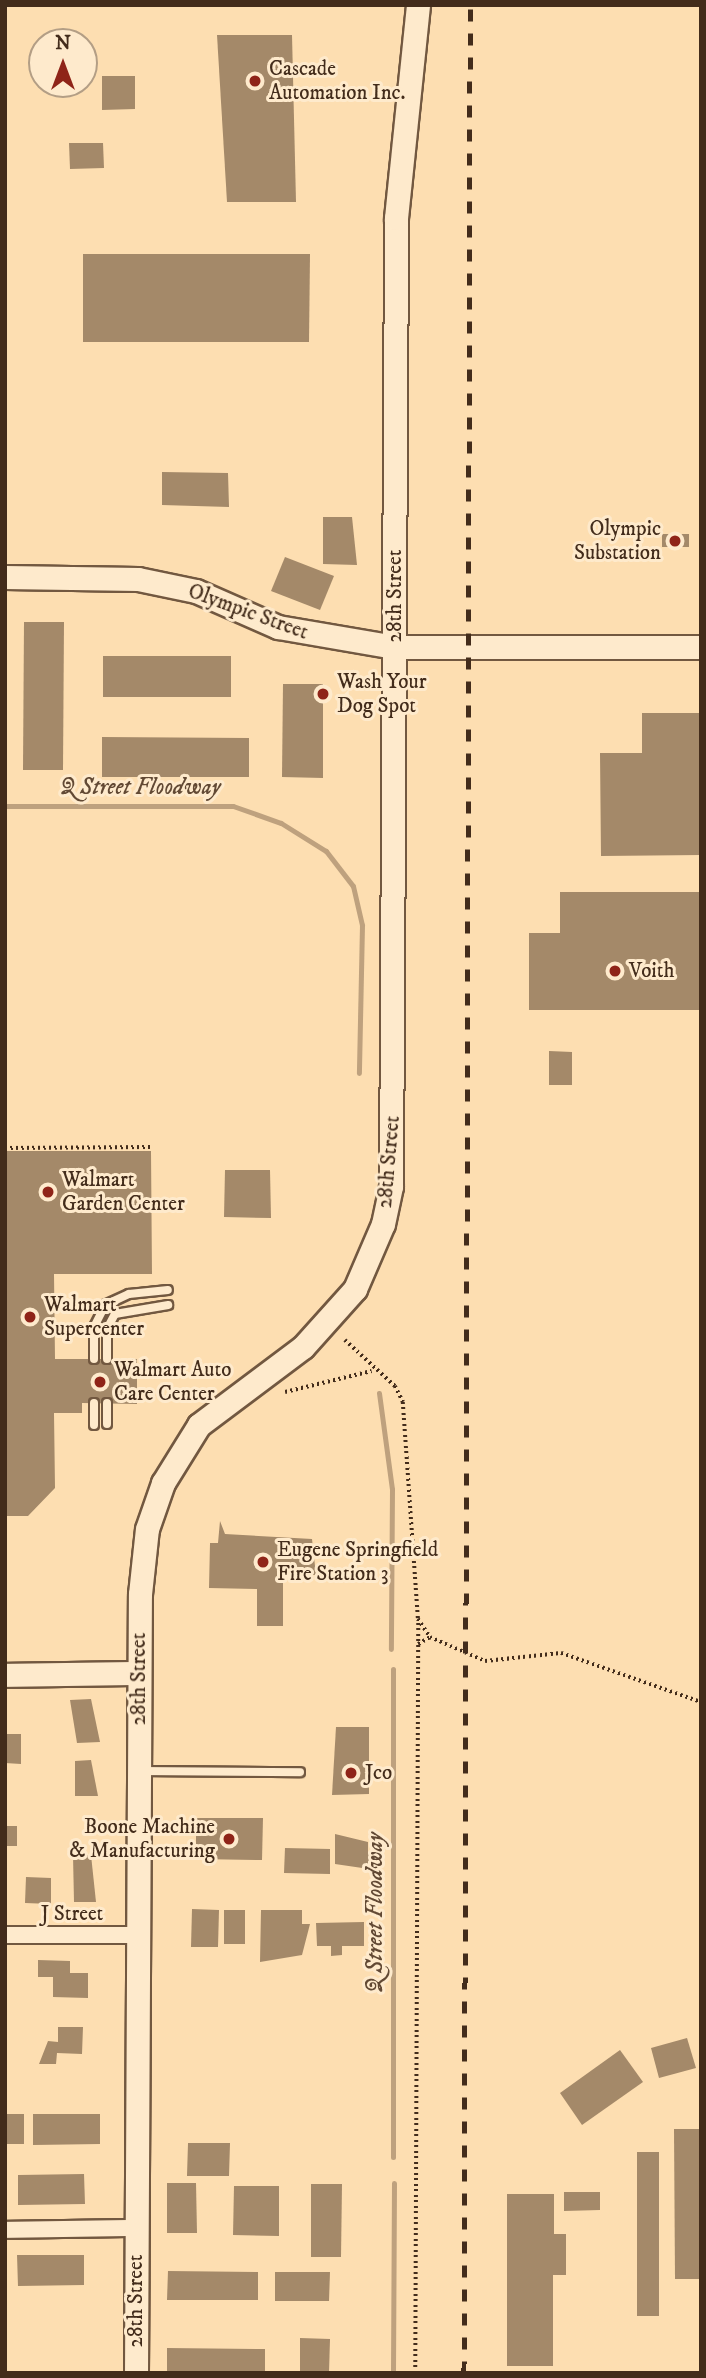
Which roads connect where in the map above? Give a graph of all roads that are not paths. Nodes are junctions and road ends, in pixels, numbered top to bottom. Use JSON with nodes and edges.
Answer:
{"nodes":[{"id":1,"x":418,"y":5,"type":"edge"},
{"id":2,"x":5,"y":577,"type":"edge"},
{"id":3,"x":395,"y":647,"type":"junction"},
{"id":4,"x":701,"y":647,"type":"edge"},
{"id":5,"x":168,"y":1290,"type":"dead end"},
{"id":6,"x":168,"y":1304,"type":"dead end"},
{"id":7,"x":94,"y":1359,"type":"dead end"},
{"id":8,"x":107,"y":1359,"type":"dead end"},
{"id":9,"x":94,"y":1403,"type":"dead end"},
{"id":10,"x":107,"y":1403,"type":"dead end"},
{"id":11,"x":107,"y":1424,"type":"dead end"},
{"id":12,"x":94,"y":1425,"type":"dead end"},
{"id":13,"x":139,"y":1673,"type":"junction"},
{"id":14,"x":5,"y":1675,"type":"edge"},
{"id":15,"x":139,"y":1770,"type":"junction"},
{"id":16,"x":300,"y":1772,"type":"dead end"},
{"id":17,"x":5,"y":1935,"type":"edge"},
{"id":18,"x":138,"y":1935,"type":"junction"},
{"id":19,"x":137,"y":2228,"type":"junction"},
{"id":20,"x":5,"y":2230,"type":"edge"},
{"id":21,"x":136,"y":2373,"type":"edge"}],
"edges":[{"from":1,"to":3,"type":"main road","name":"28th Street"},
{"from":2,"to":3,"type":"main road","name":"Olympic Street"},
{"from":3,"to":4,"type":"main road","name":"Olympic Street"},
{"from":3,"to":13,"type":"main road","name":"28th Street"},
{"from":5,"to":7,"type":"lane"},
{"from":6,"to":8,"type":"lane"},
{"from":9,"to":12,"type":"lane"},
{"from":10,"to":11,"type":"lane"},
{"from":13,"to":14,"type":"main road"},
{"from":13,"to":15,"type":"main road","name":"28th Street"},
{"from":15,"to":16,"type":"lane"},
{"from":15,"to":18,"type":"main road","name":"28th Street"},
{"from":17,"to":18,"type":"street","name":"J Street"},
{"from":18,"to":19,"type":"main road","name":"28th Street"},
{"from":19,"to":20,"type":"street","name":"28th Street"},
{"from":19,"to":21,"type":"main road","name":"28th Street"}]}
